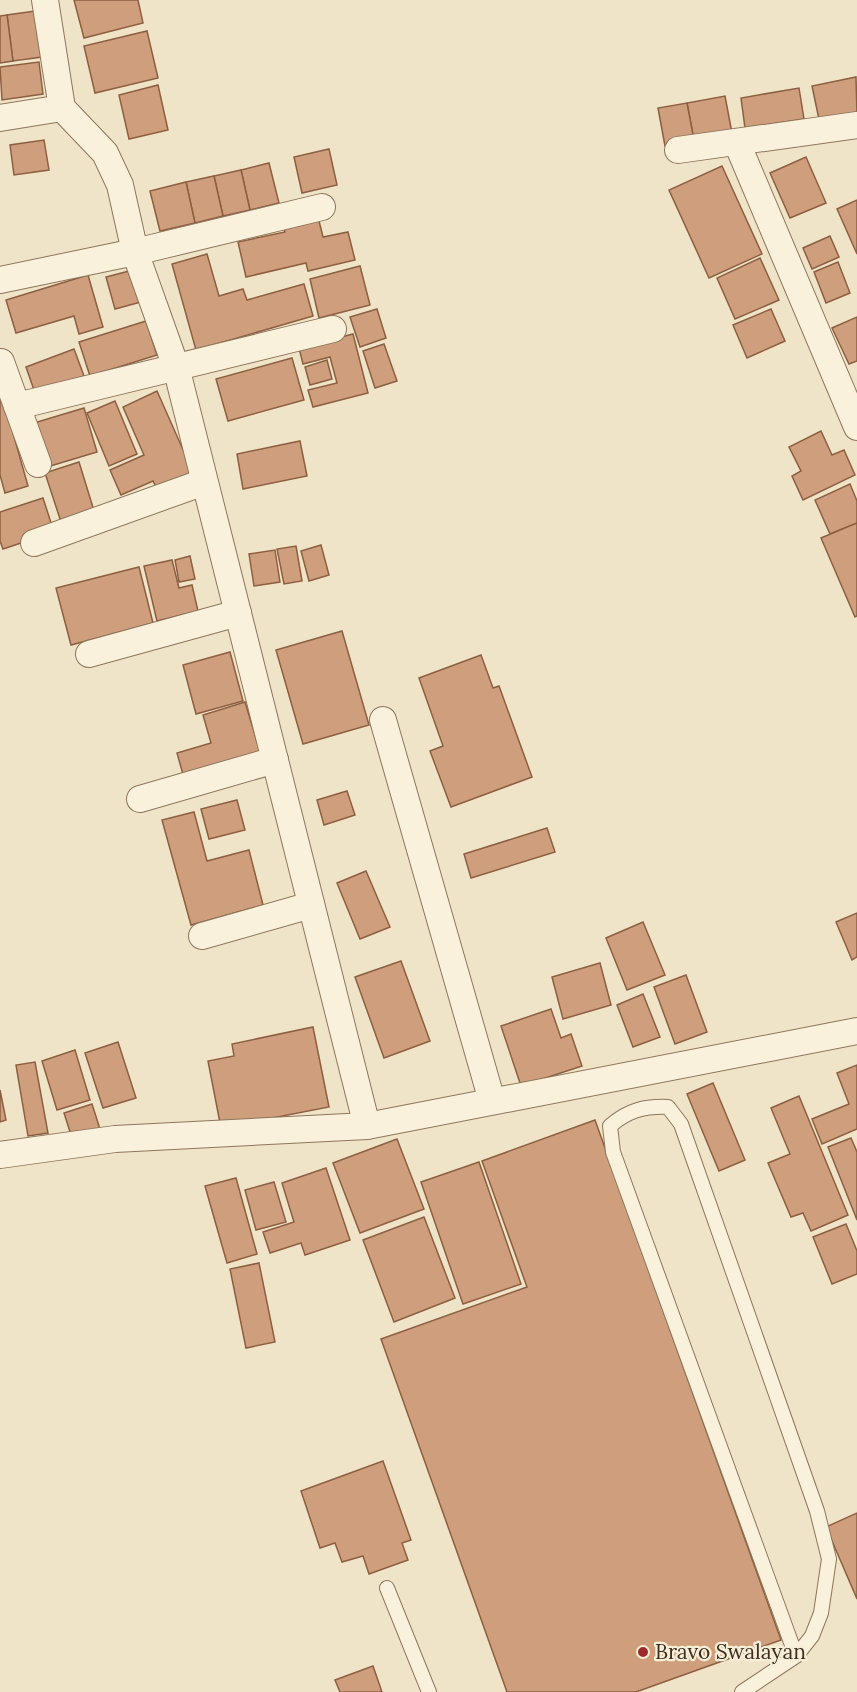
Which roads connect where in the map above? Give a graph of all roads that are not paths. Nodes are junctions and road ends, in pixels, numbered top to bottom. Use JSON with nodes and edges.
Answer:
{"nodes":[{"id":1,"x":45,"y":0,"type":"edge"},
{"id":2,"x":62,"y":108,"type":"junction"},
{"id":3,"x":0,"y":118,"type":"edge"},
{"id":4,"x":857,"y":125,"type":"edge"},
{"id":5,"x":736,"y":143,"type":"junction"},
{"id":6,"x":678,"y":150,"type":"dead end"},
{"id":7,"x":322,"y":207,"type":"dead end"},
{"id":8,"x":135,"y":252,"type":"junction"},
{"id":9,"x":0,"y":280,"type":"edge"},
{"id":10,"x":333,"y":329,"type":"dead end"},
{"id":11,"x":0,"y":361,"type":"edge"},
{"id":12,"x":176,"y":367,"type":"junction"},
{"id":13,"x":17,"y":406,"type":"junction"},
{"id":14,"x":857,"y":427,"type":"edge"},
{"id":15,"x":38,"y":464,"type":"dead end"},
{"id":16,"x":204,"y":482,"type":"junction"},
{"id":17,"x":34,"y":543,"type":"dead end"},
{"id":18,"x":238,"y":613,"type":"junction"},
{"id":19,"x":88,"y":654,"type":"dead end"},
{"id":20,"x":383,"y":720,"type":"dead end"},
{"id":21,"x":275,"y":760,"type":"junction"},
{"id":22,"x":140,"y":799,"type":"dead end"},
{"id":23,"x":311,"y":905,"type":"junction"},
{"id":24,"x":202,"y":936,"type":"dead end"},
{"id":25,"x":857,"y":1031,"type":"edge"},
{"id":26,"x":492,"y":1101,"type":"junction"},
{"id":27,"x":367,"y":1126,"type":"junction"},
{"id":28,"x":0,"y":1155,"type":"edge"},
{"id":29,"x":387,"y":1588,"type":"dead end"},
{"id":30,"x":796,"y":1656,"type":"junction"},
{"id":31,"x":429,"y":1692,"type":"edge"},
{"id":32,"x":742,"y":1692,"type":"edge"}],
"edges":[{"from":1,"to":2,"type":"street"},
{"from":2,"to":3,"type":"street"},
{"from":2,"to":8,"type":"street"},
{"from":4,"to":5,"type":"street"},
{"from":5,"to":6,"type":"street"},
{"from":5,"to":14,"type":"street"},
{"from":7,"to":8,"type":"street"},
{"from":8,"to":9,"type":"street"},
{"from":8,"to":12,"type":"street"},
{"from":10,"to":12,"type":"street"},
{"from":11,"to":13,"type":"street"},
{"from":12,"to":13,"type":"street"},
{"from":12,"to":16,"type":"street"},
{"from":13,"to":15,"type":"street"},
{"from":16,"to":17,"type":"street"},
{"from":16,"to":18,"type":"street"},
{"from":18,"to":19,"type":"street"},
{"from":18,"to":21,"type":"street"},
{"from":20,"to":26,"type":"street"},
{"from":21,"to":22,"type":"street"},
{"from":21,"to":23,"type":"street"},
{"from":23,"to":24,"type":"street"},
{"from":23,"to":27,"type":"street"},
{"from":25,"to":26,"type":"street"},
{"from":26,"to":27,"type":"street"},
{"from":27,"to":28,"type":"street"},
{"from":29,"to":31,"type":"lane"},
{"from":30,"to":30,"type":"lane"},
{"from":30,"to":32,"type":"lane"}]}
